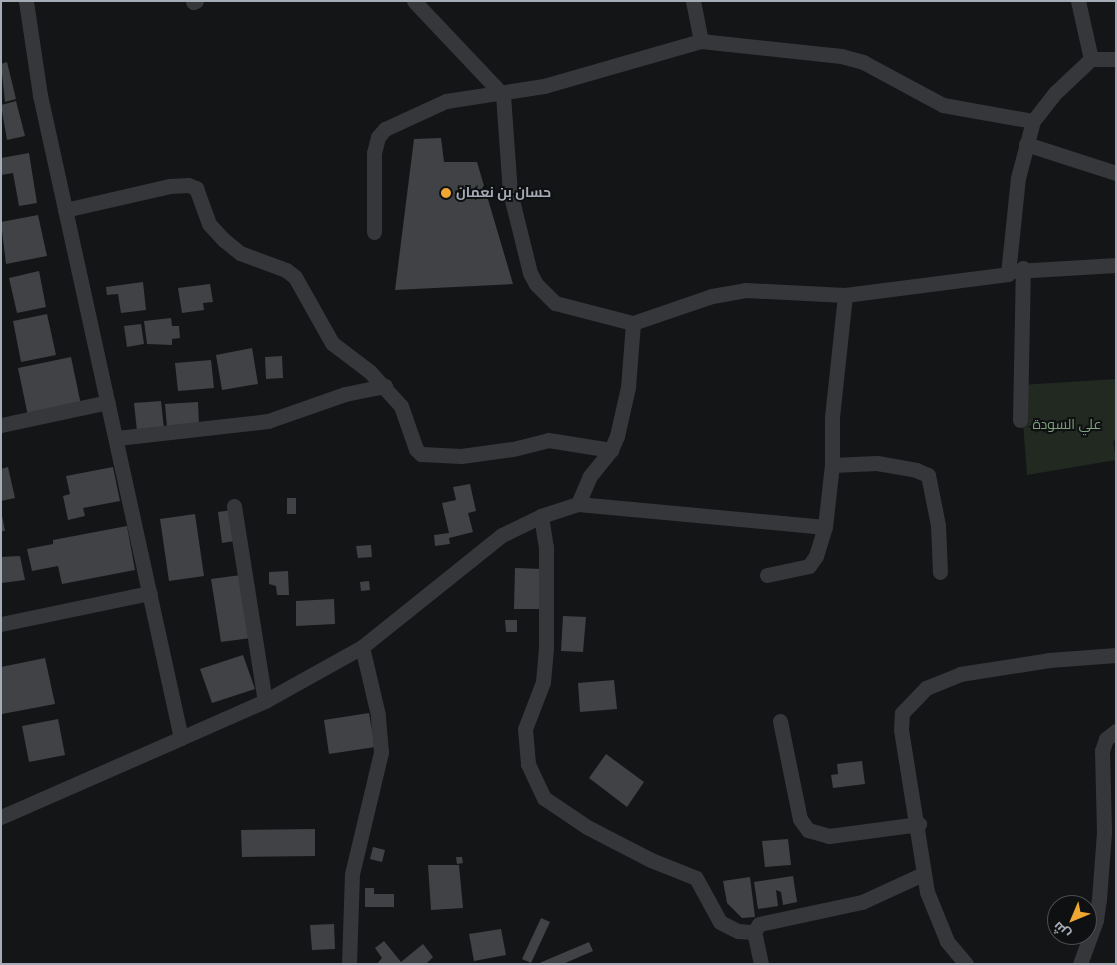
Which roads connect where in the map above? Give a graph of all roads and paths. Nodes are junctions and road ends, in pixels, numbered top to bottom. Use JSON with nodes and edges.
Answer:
{"nodes":[{"id":1,"x":26,"y":1,"type":"edge"},
{"id":2,"x":414,"y":1,"type":"edge"},
{"id":3,"x":692,"y":1,"type":"edge"},
{"id":4,"x":1078,"y":1,"type":"edge"},
{"id":5,"x":701,"y":41,"type":"junction"},
{"id":6,"x":1091,"y":59,"type":"junction"},
{"id":7,"x":1116,"y":59,"type":"edge"},
{"id":8,"x":503,"y":94,"type":"junction"},
{"id":9,"x":1033,"y":120,"type":"junction"},
{"id":10,"x":1026,"y":144,"type":"junction"},
{"id":11,"x":1116,"y":174,"type":"edge"},
{"id":12,"x":65,"y":210,"type":"junction"},
{"id":13,"x":374,"y":232,"type":"dead end"},
{"id":14,"x":1116,"y":266,"type":"edge"},
{"id":15,"x":1023,"y":268,"type":"junction"},
{"id":16,"x":1008,"y":274,"type":"junction"},
{"id":17,"x":845,"y":295,"type":"junction"},
{"id":18,"x":633,"y":323,"type":"junction"},
{"id":19,"x":385,"y":386,"type":"junction"},
{"id":20,"x":108,"y":402,"type":"junction"},
{"id":21,"x":1020,"y":420,"type":"dead end"},
{"id":22,"x":1,"y":425,"type":"edge"},
{"id":23,"x":117,"y":438,"type":"junction"},
{"id":24,"x":611,"y":450,"type":"junction"},
{"id":25,"x":832,"y":465,"type":"junction"},
{"id":26,"x":578,"y":504,"type":"junction"},
{"id":27,"x":234,"y":506,"type":"dead end"},
{"id":28,"x":541,"y":516,"type":"junction"},
{"id":29,"x":825,"y":527,"type":"junction"},
{"id":30,"x":940,"y":572,"type":"dead end"},
{"id":31,"x":767,"y":575,"type":"dead end"},
{"id":32,"x":150,"y":593,"type":"junction"},
{"id":33,"x":1,"y":624,"type":"edge"},
{"id":34,"x":362,"y":647,"type":"junction"},
{"id":35,"x":1116,"y":655,"type":"edge"},
{"id":36,"x":265,"y":701,"type":"junction"},
{"id":37,"x":780,"y":721,"type":"dead end"},
{"id":38,"x":1116,"y":731,"type":"edge"},
{"id":39,"x":181,"y":738,"type":"junction"},
{"id":40,"x":1,"y":817,"type":"edge"},
{"id":41,"x":919,"y":824,"type":"junction"},
{"id":42,"x":923,"y":874,"type":"junction"},
{"id":43,"x":754,"y":932,"type":"junction"},
{"id":44,"x":348,"y":964,"type":"edge"},
{"id":45,"x":761,"y":964,"type":"edge"},
{"id":46,"x":966,"y":964,"type":"edge"},
{"id":47,"x":1080,"y":964,"type":"edge"}],
"edges":[{"from":1,"to":12,"type":"street"},
{"from":2,"to":8,"type":"street"},
{"from":3,"to":5,"type":"street"},
{"from":4,"to":6,"type":"street"},
{"from":5,"to":8,"type":"street"},
{"from":5,"to":9,"type":"street"},
{"from":6,"to":7,"type":"street"},
{"from":6,"to":9,"type":"street"},
{"from":8,"to":13,"type":"street"},
{"from":8,"to":18,"type":"street"},
{"from":9,"to":10,"type":"street"},
{"from":10,"to":11,"type":"street"},
{"from":10,"to":16,"type":"street"},
{"from":12,"to":19,"type":"street"},
{"from":12,"to":20,"type":"street"},
{"from":14,"to":15,"type":"street"},
{"from":15,"to":16,"type":"street"},
{"from":15,"to":21,"type":"street"},
{"from":16,"to":17,"type":"street"},
{"from":17,"to":18,"type":"street"},
{"from":17,"to":25,"type":"street"},
{"from":18,"to":24,"type":"street"},
{"from":19,"to":23,"type":"street"},
{"from":19,"to":24,"type":"street"},
{"from":20,"to":22,"type":"street"},
{"from":20,"to":23,"type":"street"},
{"from":23,"to":32,"type":"street"},
{"from":24,"to":26,"type":"street"},
{"from":25,"to":29,"type":"street"},
{"from":25,"to":30,"type":"street"},
{"from":26,"to":28,"type":"street"},
{"from":26,"to":29,"type":"street"},
{"from":27,"to":36,"type":"street"},
{"from":28,"to":34,"type":"street"},
{"from":28,"to":43,"type":"street"},
{"from":29,"to":31,"type":"street"},
{"from":32,"to":33,"type":"street"},
{"from":32,"to":39,"type":"street"},
{"from":34,"to":36,"type":"street"},
{"from":34,"to":44,"type":"street"},
{"from":35,"to":41,"type":"street"},
{"from":36,"to":39,"type":"street"},
{"from":37,"to":41,"type":"street"},
{"from":38,"to":47,"type":"street"},
{"from":39,"to":40,"type":"street"},
{"from":41,"to":42,"type":"street"},
{"from":42,"to":43,"type":"street"},
{"from":42,"to":46,"type":"street"},
{"from":43,"to":45,"type":"street"}]}
